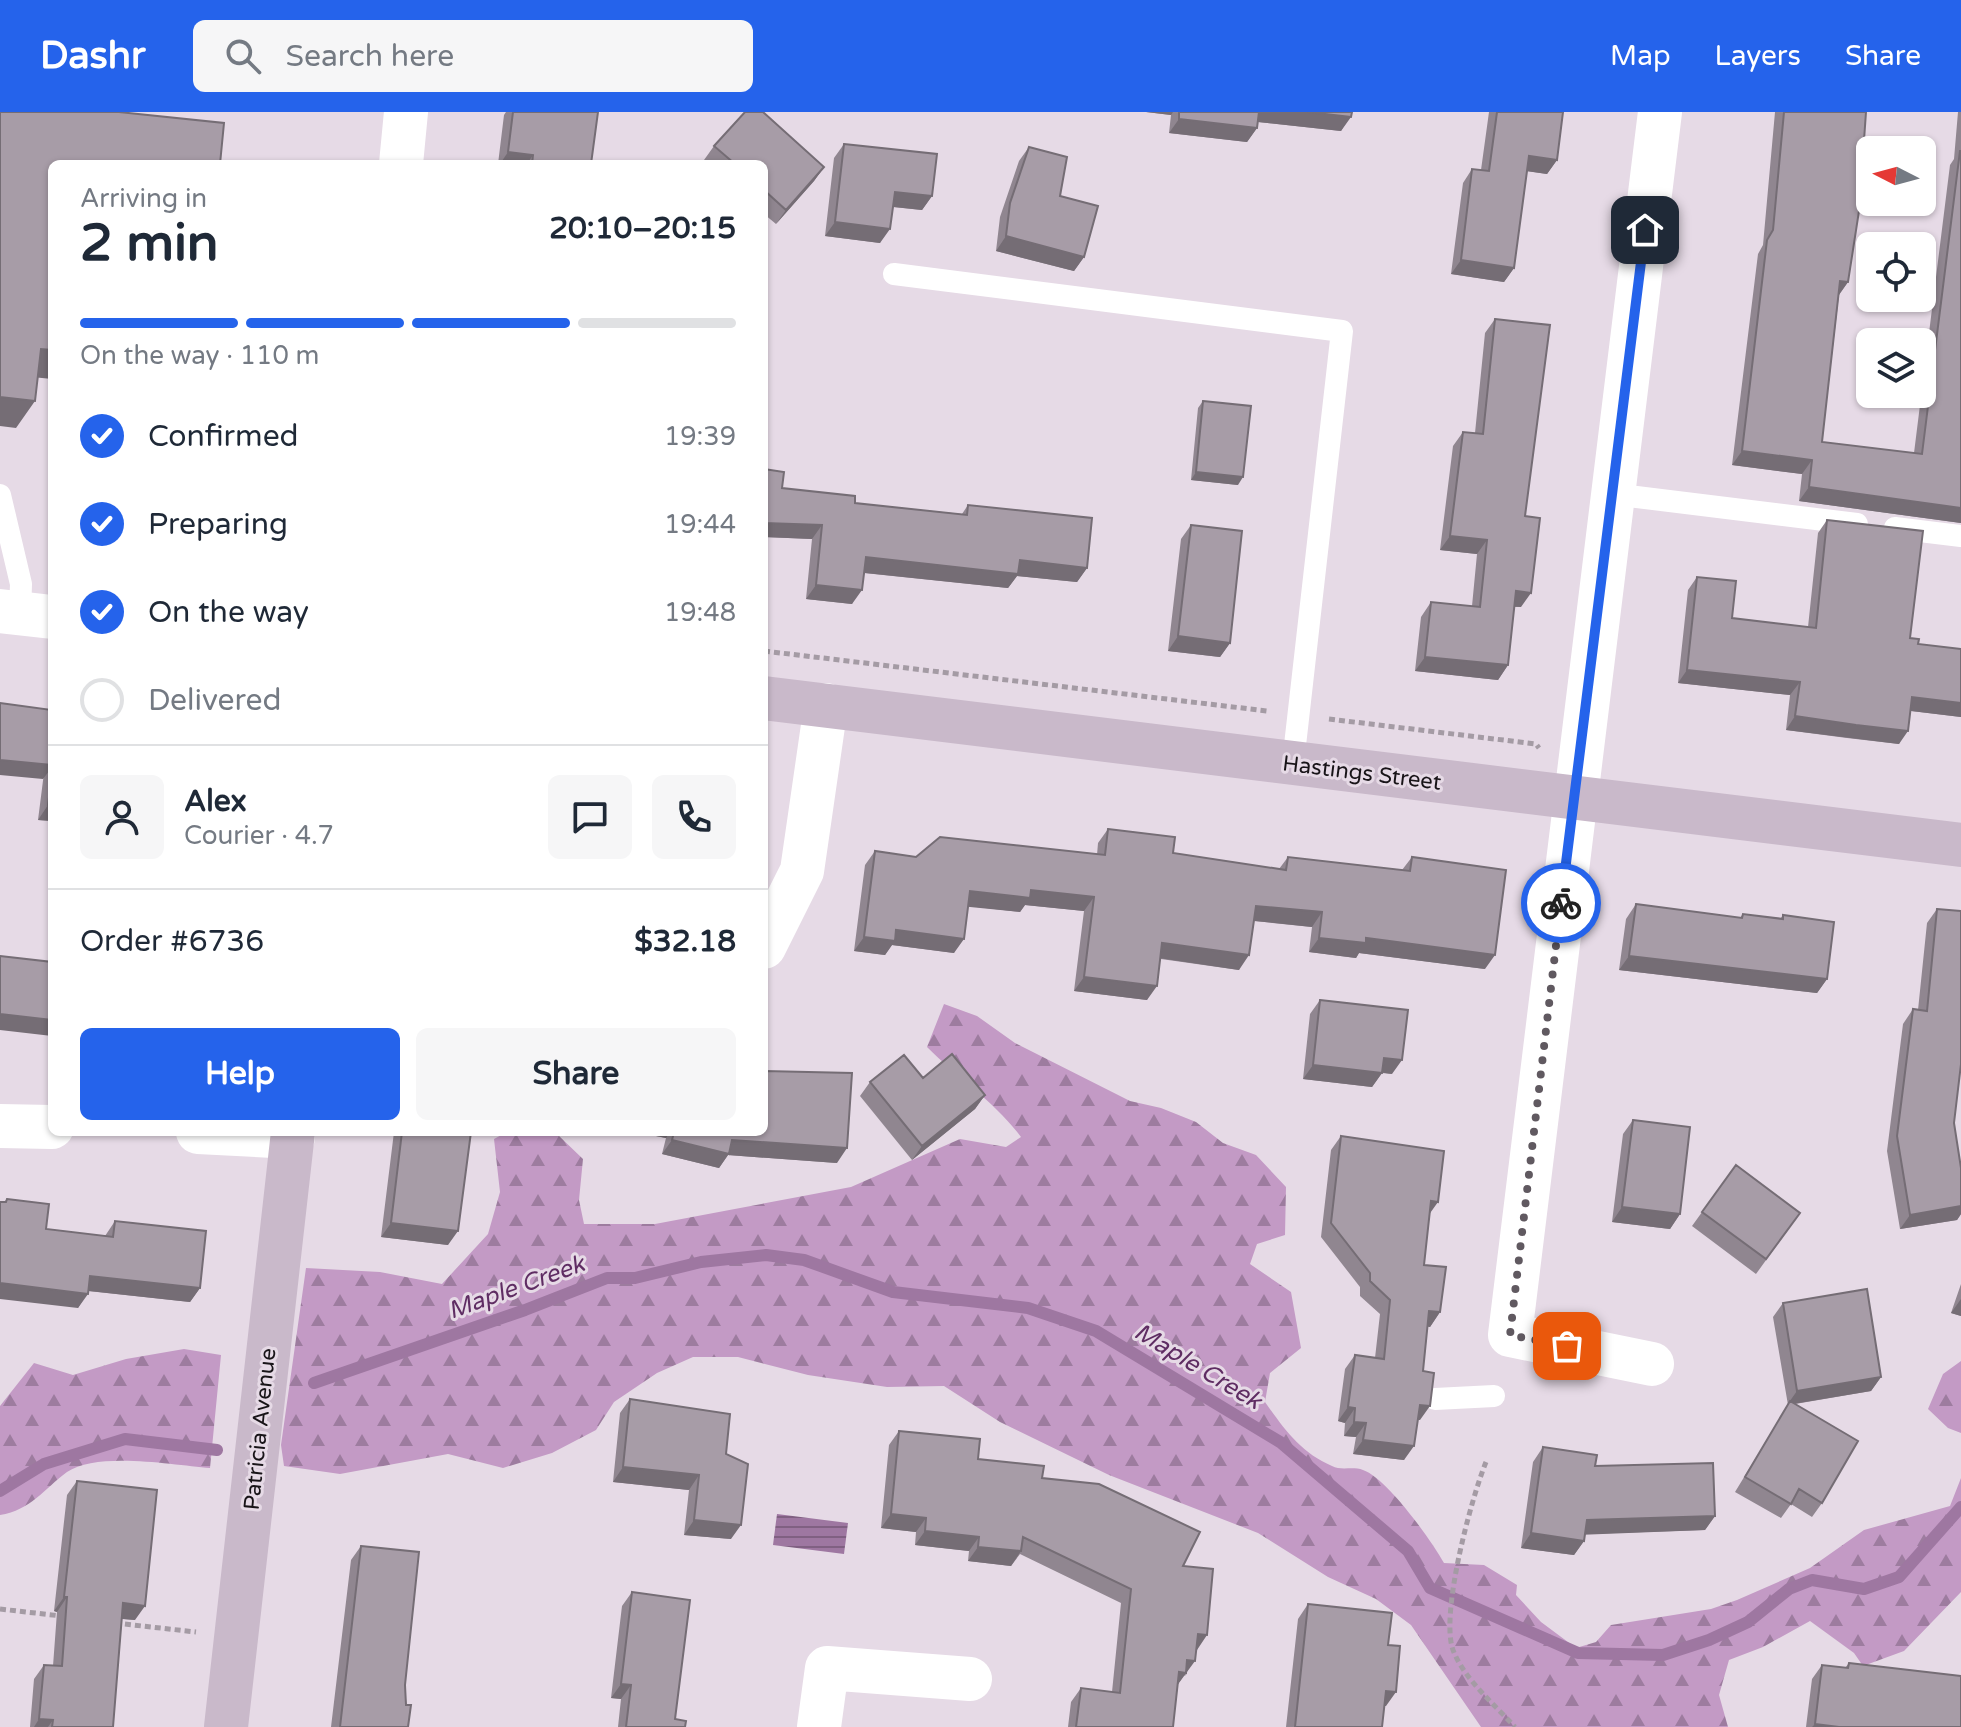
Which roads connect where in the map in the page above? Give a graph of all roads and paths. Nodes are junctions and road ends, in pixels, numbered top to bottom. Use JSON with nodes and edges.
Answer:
{"nodes":[{"id":1,"x":406,"y":112,"type":"edge"},
{"id":2,"x":1660,"y":112,"type":"edge"},
{"id":3,"x":401,"y":160,"type":"edge"},
{"id":4,"x":894,"y":274,"type":"dead end"},
{"id":5,"x":1612,"y":494,"type":"junction"},
{"id":6,"x":0,"y":495,"type":"edge"},
{"id":7,"x":1961,"y":536,"type":"edge"},
{"id":8,"x":24,"y":614,"type":"edge"},
{"id":9,"x":768,"y":698,"type":"edge"},
{"id":10,"x":826,"y":705,"type":"junction"},
{"id":11,"x":1293,"y":763,"type":"junction"},
{"id":12,"x":1574,"y":798,"type":"junction"},
{"id":13,"x":1961,"y":845,"type":"edge"},
{"id":14,"x":768,"y":939,"type":"edge"},
{"id":15,"x":0,"y":1126,"type":"edge"},
{"id":16,"x":48,"y":1127,"type":"edge"},
{"id":17,"x":293,"y":1136,"type":"edge"},
{"id":18,"x":1652,"y":1364,"type":"dead end"},
{"id":19,"x":1494,"y":1396,"type":"dead end"},
{"id":20,"x":1435,"y":1399,"type":"edge"},
{"id":21,"x":1486,"y":1462,"type":"dead end"},
{"id":22,"x":0,"y":1609,"type":"edge"},
{"id":23,"x":63,"y":1617,"type":"edge"},
{"id":24,"x":110,"y":1622,"type":"edge"},
{"id":25,"x":205,"y":1634,"type":"dead end"},
{"id":26,"x":970,"y":1679,"type":"dead end"},
{"id":27,"x":226,"y":1727,"type":"edge"},
{"id":28,"x":819,"y":1727,"type":"edge"},
{"id":29,"x":1515,"y":1727,"type":"edge"}],
"edges":[{"from":1,"to":3,"type":"street"},
{"from":2,"to":5,"type":"street"},
{"from":4,"to":11,"type":"lane"},
{"from":5,"to":7,"type":"lane"},
{"from":5,"to":12,"type":"street"},
{"from":6,"to":8,"type":"lane"},
{"from":9,"to":10,"type":"street","name":"Hastings Street"},
{"from":10,"to":11,"type":"street","name":"Hastings Street"},
{"from":10,"to":14,"type":"street"},
{"from":11,"to":12,"type":"street","name":"Hastings Street"},
{"from":12,"to":13,"type":"street","name":"Hastings Street"},
{"from":12,"to":18,"type":"street"},
{"from":15,"to":16,"type":"street"},
{"from":17,"to":27,"type":"street","name":"Patricia Avenue"},
{"from":19,"to":20,"type":"lane"},
{"from":21,"to":29,"type":"path"},
{"from":22,"to":23,"type":"path"},
{"from":24,"to":25,"type":"path"},
{"from":26,"to":28,"type":"street"}]}
